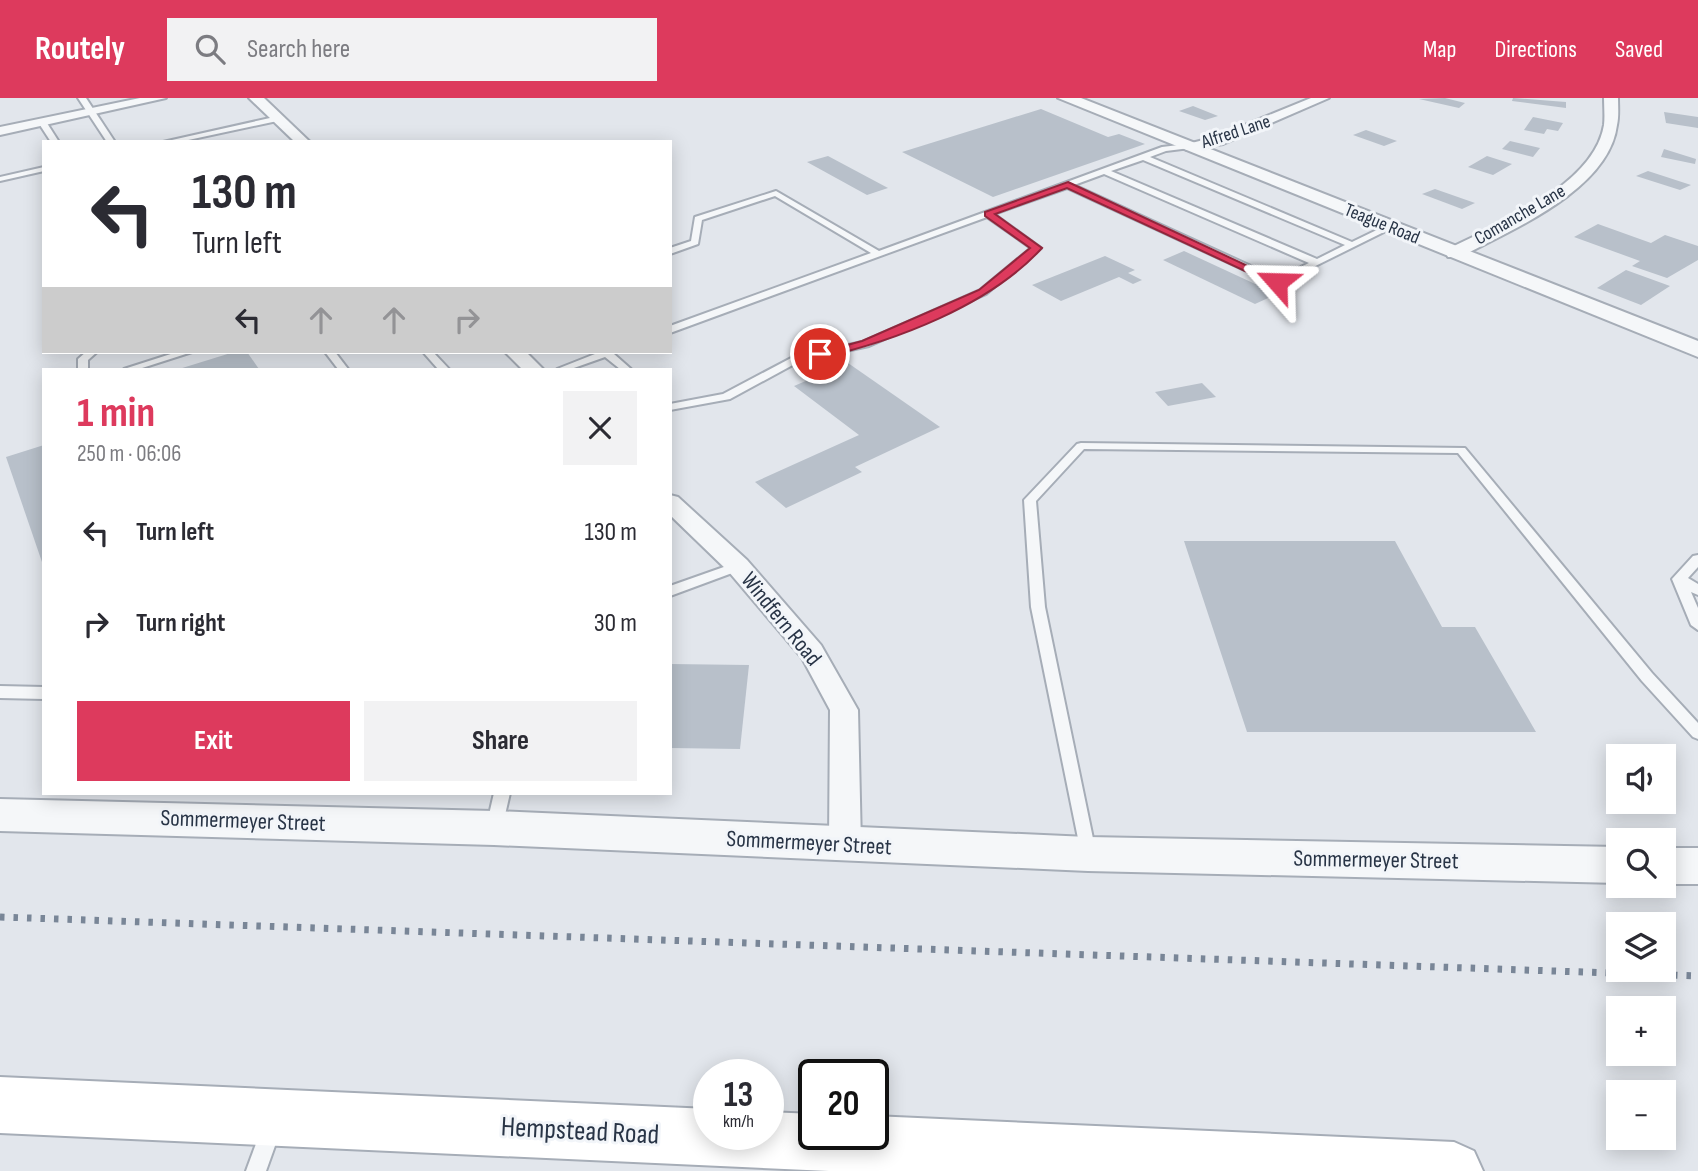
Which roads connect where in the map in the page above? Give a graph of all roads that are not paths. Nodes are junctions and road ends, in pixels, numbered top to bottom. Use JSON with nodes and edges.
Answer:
{"nodes":[{"id":1,"x":82,"y":98,"type":"edge"},
{"id":2,"x":159,"y":98,"type":"edge"},
{"id":3,"x":256,"y":98,"type":"edge"},
{"id":4,"x":1066,"y":98,"type":"edge"},
{"id":5,"x":1322,"y":98,"type":"edge"},
{"id":6,"x":1611,"y":98,"type":"edge"},
{"id":7,"x":92,"y":112,"type":"junction"},
{"id":8,"x":279,"y":118,"type":"junction"},
{"id":9,"x":42,"y":122,"type":"junction"},
{"id":10,"x":0,"y":131,"type":"edge"},
{"id":11,"x":54,"y":140,"type":"edge"},
{"id":12,"x":110,"y":140,"type":"edge"},
{"id":13,"x":176,"y":140,"type":"edge"},
{"id":14,"x":301,"y":140,"type":"edge"},
{"id":15,"x":1187,"y":146,"type":"junction"},
{"id":16,"x":1143,"y":158,"type":"junction"},
{"id":17,"x":42,"y":169,"type":"edge"},
{"id":18,"x":1104,"y":172,"type":"junction"},
{"id":19,"x":0,"y":179,"type":"edge"},
{"id":20,"x":1068,"y":185,"type":"junction"},
{"id":21,"x":988,"y":214,"type":"junction"},
{"id":22,"x":1390,"y":227,"type":"junction"},
{"id":23,"x":1352,"y":245,"type":"junction"},
{"id":24,"x":672,"y":250,"type":"edge"},
{"id":25,"x":1454,"y":253,"type":"junction"},
{"id":26,"x":878,"y":254,"type":"junction"},
{"id":27,"x":1318,"y":263,"type":"junction"},
{"id":28,"x":672,"y":329,"type":"edge"},
{"id":29,"x":1698,"y":350,"type":"edge"},
{"id":30,"x":180,"y":354,"type":"edge"},
{"id":31,"x":430,"y":354,"type":"edge"},
{"id":32,"x":517,"y":354,"type":"edge"},
{"id":33,"x":603,"y":354,"type":"edge"},
{"id":34,"x":610,"y":354,"type":"edge"},
{"id":35,"x":132,"y":368,"type":"edge"},
{"id":36,"x":443,"y":368,"type":"edge"},
{"id":37,"x":532,"y":368,"type":"edge"},
{"id":38,"x":565,"y":368,"type":"edge"},
{"id":39,"x":625,"y":368,"type":"edge"},
{"id":40,"x":672,"y":407,"type":"edge"},
{"id":41,"x":672,"y":504,"type":"edge"},
{"id":42,"x":1698,"y":559,"type":"edge"},
{"id":43,"x":738,"y":566,"type":"junction"},
{"id":44,"x":1679,"y":579,"type":"junction"},
{"id":45,"x":672,"y":590,"type":"edge"},
{"id":46,"x":1698,"y":590,"type":"edge"},
{"id":47,"x":1698,"y":625,"type":"edge"},
{"id":48,"x":0,"y":692,"type":"edge"},
{"id":49,"x":42,"y":693,"type":"edge"},
{"id":50,"x":1698,"y":733,"type":"edge"},
{"id":51,"x":498,"y":810,"type":"edge"},
{"id":52,"x":0,"y":815,"type":"edge"},
{"id":53,"x":845,"y":845,"type":"junction"},
{"id":54,"x":1088,"y":854,"type":"junction"},
{"id":55,"x":1606,"y":865,"type":"edge"},
{"id":56,"x":1676,"y":866,"type":"edge"},
{"id":57,"x":1698,"y":866,"type":"edge"},
{"id":58,"x":0,"y":1105,"type":"edge"},
{"id":59,"x":276,"y":1116,"type":"junction"},
{"id":60,"x":912,"y":1159,"type":"edge"},
{"id":61,"x":1384,"y":1170,"type":"edge"},
{"id":62,"x":256,"y":1171,"type":"edge"},
{"id":63,"x":1454,"y":1171,"type":"edge"}],
"edges":[{"from":1,"to":7,"type":"lane"},
{"from":2,"to":7,"type":"street"},
{"from":3,"to":8,"type":"street"},
{"from":4,"to":15,"type":"street","name":"Teague Road"},
{"from":5,"to":15,"type":"street","name":"Alfred Lane"},
{"from":6,"to":25,"type":"street","name":"Comanche Lane"},
{"from":7,"to":9,"type":"street"},
{"from":7,"to":12,"type":"lane"},
{"from":8,"to":13,"type":"lane"},
{"from":8,"to":14,"type":"street"},
{"from":9,"to":10,"type":"street"},
{"from":9,"to":11,"type":"lane"},
{"from":15,"to":16,"type":"lane"},
{"from":15,"to":22,"type":"street","name":"Teague Road"},
{"from":16,"to":18,"type":"lane"},
{"from":16,"to":23,"type":"lane"},
{"from":17,"to":19,"type":"lane"},
{"from":18,"to":20,"type":"lane"},
{"from":18,"to":27,"type":"lane"},
{"from":20,"to":21,"type":"lane"},
{"from":20,"to":27,"type":"lane"},
{"from":21,"to":26,"type":"lane"},
{"from":21,"to":40,"type":"lane"},
{"from":22,"to":23,"type":"lane"},
{"from":22,"to":25,"type":"street","name":"Teague Road"},
{"from":23,"to":27,"type":"lane"},
{"from":24,"to":26,"type":"lane"},
{"from":25,"to":29,"type":"street","name":"Teague Road"},
{"from":26,"to":28,"type":"lane"},
{"from":30,"to":35,"type":"lane"},
{"from":31,"to":36,"type":"lane"},
{"from":32,"to":37,"type":"street"},
{"from":33,"to":38,"type":"lane"},
{"from":34,"to":39,"type":"lane"},
{"from":41,"to":43,"type":"street","name":"Windfern Road"},
{"from":42,"to":44,"type":"lane"},
{"from":43,"to":45,"type":"lane"},
{"from":43,"to":53,"type":"street","name":"Windfern Road"},
{"from":44,"to":46,"type":"lane"},
{"from":44,"to":47,"type":"lane"},
{"from":48,"to":49,"type":"lane"},
{"from":50,"to":54,"type":"lane"},
{"from":51,"to":52,"type":"street","name":"Sommermeyer Street"},
{"from":51,"to":53,"type":"street","name":"Sommermeyer Street"},
{"from":53,"to":54,"type":"street","name":"Sommermeyer Street"},
{"from":54,"to":55,"type":"street","name":"Sommermeyer Street"},
{"from":56,"to":57,"type":"street"},
{"from":58,"to":59,"type":"main road","name":"Hempstead Road"},
{"from":59,"to":60,"type":"main road","name":"Hempstead Road"},
{"from":59,"to":62,"type":"lane"},
{"from":60,"to":61,"type":"main road","name":"Hempstead Road"},
{"from":61,"to":63,"type":"main road","name":"Hempstead Road"}]}
